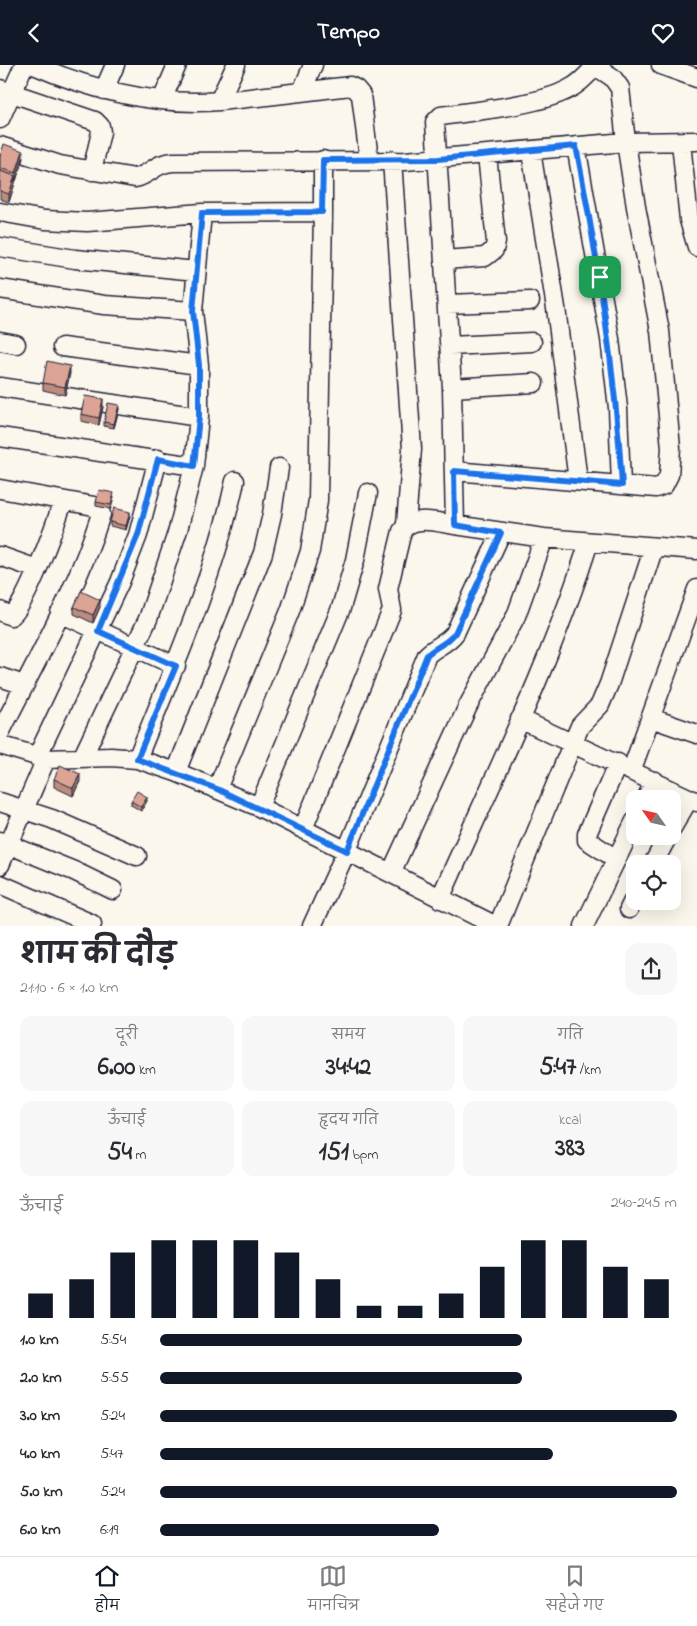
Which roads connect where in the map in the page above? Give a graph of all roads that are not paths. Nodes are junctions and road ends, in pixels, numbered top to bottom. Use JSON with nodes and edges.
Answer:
{"nodes":[{"id":1,"x":115,"y":65,"type":"edge"},
{"id":2,"x":177,"y":65,"type":"edge"},
{"id":3,"x":236,"y":65,"type":"edge"},
{"id":4,"x":313,"y":65,"type":"edge"},
{"id":5,"x":596,"y":65,"type":"edge"},
{"id":6,"x":27,"y":66,"type":"edge"},
{"id":7,"x":664,"y":66,"type":"edge"},
{"id":8,"x":53,"y":69,"type":"edge"},
{"id":9,"x":697,"y":78,"type":"edge"},
{"id":10,"x":8,"y":89,"type":"edge"},
{"id":11,"x":104,"y":90,"type":"junction"},
{"id":12,"x":302,"y":91,"type":"junction"},
{"id":13,"x":162,"y":100,"type":"junction"},
{"id":14,"x":219,"y":101,"type":"junction"},
{"id":15,"x":0,"y":119,"type":"edge"},
{"id":16,"x":689,"y":141,"type":"edge"},
{"id":17,"x":626,"y":142,"type":"junction"},
{"id":18,"x":576,"y":146,"type":"junction"},
{"id":19,"x":0,"y":147,"type":"edge"},
{"id":20,"x":531,"y":151,"type":"junction"},
{"id":21,"x":487,"y":155,"type":"junction"},
{"id":22,"x":369,"y":159,"type":"junction"},
{"id":23,"x":438,"y":159,"type":"junction"},
{"id":24,"x":323,"y":160,"type":"junction"},
{"id":25,"x":392,"y":160,"type":"junction"},
{"id":26,"x":92,"y":171,"type":"junction"},
{"id":27,"x":0,"y":212,"type":"edge"},
{"id":28,"x":322,"y":212,"type":"junction"},
{"id":29,"x":202,"y":213,"type":"junction"},
{"id":30,"x":0,"y":247,"type":"edge"},
{"id":31,"x":697,"y":247,"type":"edge"},
{"id":32,"x":444,"y":260,"type":"junction"},
{"id":33,"x":196,"y":271,"type":"junction"},
{"id":34,"x":0,"y":289,"type":"edge"},
{"id":35,"x":530,"y":301,"type":"dead end"},
{"id":36,"x":447,"y":304,"type":"junction"},
{"id":37,"x":193,"y":311,"type":"junction"},
{"id":38,"x":532,"y":342,"type":"dead end"},
{"id":39,"x":450,"y":346,"type":"junction"},
{"id":40,"x":62,"y":347,"type":"dead end"},
{"id":41,"x":199,"y":365,"type":"junction"},
{"id":42,"x":534,"y":383,"type":"dead end"},
{"id":43,"x":0,"y":387,"type":"edge"},
{"id":44,"x":452,"y":388,"type":"junction"},
{"id":45,"x":199,"y":417,"type":"junction"},
{"id":46,"x":0,"y":437,"type":"edge"},
{"id":47,"x":158,"y":459,"type":"junction"},
{"id":48,"x":194,"y":466,"type":"junction"},
{"id":49,"x":279,"y":468,"type":"dead end"},
{"id":50,"x":454,"y":471,"type":"junction"},
{"id":51,"x":235,"y":481,"type":"dead end"},
{"id":52,"x":578,"y":481,"type":"junction"},
{"id":53,"x":622,"y":485,"type":"junction"},
{"id":54,"x":0,"y":489,"type":"edge"},
{"id":55,"x":368,"y":493,"type":"dead end"},
{"id":56,"x":63,"y":501,"type":"junction"},
{"id":57,"x":406,"y":524,"type":"junction"},
{"id":58,"x":455,"y":525,"type":"junction"},
{"id":59,"x":501,"y":533,"type":"junction"},
{"id":60,"x":544,"y":538,"type":"junction"},
{"id":61,"x":589,"y":542,"type":"junction"},
{"id":62,"x":654,"y":547,"type":"junction"},
{"id":63,"x":697,"y":551,"type":"edge"},
{"id":64,"x":0,"y":556,"type":"edge"},
{"id":65,"x":37,"y":569,"type":"junction"},
{"id":66,"x":697,"y":589,"type":"edge"},
{"id":67,"x":0,"y":611,"type":"edge"},
{"id":68,"x":60,"y":613,"type":"junction"},
{"id":69,"x":98,"y":631,"type":"junction"},
{"id":70,"x":134,"y":648,"type":"junction"},
{"id":71,"x":176,"y":666,"type":"junction"},
{"id":72,"x":0,"y":677,"type":"edge"},
{"id":73,"x":24,"y":685,"type":"junction"},
{"id":74,"x":650,"y":717,"type":"junction"},
{"id":75,"x":520,"y":719,"type":"junction"},
{"id":76,"x":0,"y":733,"type":"edge"},
{"id":77,"x":697,"y":734,"type":"edge"},
{"id":78,"x":573,"y":742,"type":"junction"},
{"id":79,"x":0,"y":745,"type":"edge"},
{"id":80,"x":42,"y":758,"type":"junction"},
{"id":81,"x":82,"y":758,"type":"junction"},
{"id":82,"x":137,"y":759,"type":"junction"},
{"id":83,"x":625,"y":766,"type":"junction"},
{"id":84,"x":176,"y":772,"type":"junction"},
{"id":85,"x":654,"y":781,"type":"junction"},
{"id":86,"x":217,"y":789,"type":"junction"},
{"id":87,"x":650,"y":790,"type":"edge"},
{"id":88,"x":693,"y":800,"type":"edge"},
{"id":89,"x":0,"y":801,"type":"edge"},
{"id":90,"x":259,"y":807,"type":"junction"},
{"id":91,"x":24,"y":809,"type":"junction"},
{"id":92,"x":681,"y":816,"type":"edge"},
{"id":93,"x":303,"y":829,"type":"junction"},
{"id":94,"x":626,"y":839,"type":"edge"},
{"id":95,"x":4,"y":843,"type":"edge"},
{"id":96,"x":347,"y":851,"type":"junction"},
{"id":97,"x":137,"y":856,"type":"dead end"},
{"id":98,"x":616,"y":859,"type":"junction"},
{"id":99,"x":0,"y":865,"type":"edge"},
{"id":100,"x":391,"y":873,"type":"junction"},
{"id":101,"x":0,"y":884,"type":"edge"},
{"id":102,"x":113,"y":890,"type":"dead end"},
{"id":103,"x":440,"y":899,"type":"junction"},
{"id":104,"x":92,"y":924,"type":"dead end"},
{"id":105,"x":312,"y":926,"type":"edge"},
{"id":106,"x":497,"y":926,"type":"edge"},
{"id":107,"x":584,"y":926,"type":"edge"}],
"edges":[{"from":1,"to":11,"type":"street"},
{"from":2,"to":13,"type":"street"},
{"from":3,"to":14,"type":"street"},
{"from":4,"to":12,"type":"street"},
{"from":5,"to":17,"type":"street"},
{"from":5,"to":23,"type":"street"},
{"from":6,"to":8,"type":"street"},
{"from":6,"to":10,"type":"street"},
{"from":7,"to":9,"type":"street"},
{"from":8,"to":11,"type":"street"},
{"from":10,"to":15,"type":"street"},
{"from":10,"to":26,"type":"street"},
{"from":11,"to":13,"type":"street"},
{"from":12,"to":14,"type":"street"},
{"from":12,"to":22,"type":"street"},
{"from":13,"to":14,"type":"street"},
{"from":16,"to":17,"type":"street"},
{"from":16,"to":31,"type":"street"},
{"from":17,"to":18,"type":"street"},
{"from":17,"to":53,"type":"street"},
{"from":18,"to":20,"type":"street"},
{"from":18,"to":53,"type":"street"},
{"from":19,"to":26,"type":"street"},
{"from":20,"to":21,"type":"street"},
{"from":20,"to":52,"type":"street"},
{"from":21,"to":23,"type":"street"},
{"from":21,"to":32,"type":"street"},
{"from":22,"to":24,"type":"street"},
{"from":22,"to":25,"type":"street"},
{"from":23,"to":25,"type":"street"},
{"from":23,"to":32,"type":"street"},
{"from":24,"to":26,"type":"street"},
{"from":24,"to":28,"type":"street"},
{"from":25,"to":57,"type":"street"},
{"from":27,"to":29,"type":"street"},
{"from":28,"to":29,"type":"street"},
{"from":28,"to":86,"type":"street"},
{"from":29,"to":33,"type":"street"},
{"from":30,"to":33,"type":"street"},
{"from":32,"to":36,"type":"street"},
{"from":33,"to":37,"type":"street"},
{"from":34,"to":37,"type":"street"},
{"from":35,"to":36,"type":"street"},
{"from":36,"to":39,"type":"street"},
{"from":37,"to":41,"type":"street"},
{"from":38,"to":39,"type":"street"},
{"from":39,"to":44,"type":"street"},
{"from":40,"to":41,"type":"street"},
{"from":41,"to":45,"type":"street"},
{"from":42,"to":44,"type":"street"},
{"from":43,"to":45,"type":"street"},
{"from":44,"to":50,"type":"street"},
{"from":45,"to":48,"type":"street"},
{"from":46,"to":47,"type":"street"},
{"from":47,"to":48,"type":"street"},
{"from":47,"to":69,"type":"street"},
{"from":48,"to":70,"type":"street"},
{"from":49,"to":84,"type":"street"},
{"from":50,"to":52,"type":"street"},
{"from":50,"to":58,"type":"street"},
{"from":51,"to":71,"type":"street"},
{"from":52,"to":53,"type":"street"},
{"from":54,"to":56,"type":"street"},
{"from":55,"to":90,"type":"street"},
{"from":56,"to":65,"type":"street"},
{"from":56,"to":68,"type":"street"},
{"from":57,"to":58,"type":"street"},
{"from":57,"to":93,"type":"street"},
{"from":58,"to":59,"type":"street"},
{"from":59,"to":60,"type":"street"},
{"from":59,"to":96,"type":"street"},
{"from":60,"to":61,"type":"street"},
{"from":60,"to":100,"type":"street"},
{"from":61,"to":62,"type":"street"},
{"from":61,"to":75,"type":"street"},
{"from":62,"to":63,"type":"street"},
{"from":62,"to":78,"type":"street"},
{"from":64,"to":65,"type":"street"},
{"from":65,"to":67,"type":"street"},
{"from":66,"to":74,"type":"street"},
{"from":68,"to":69,"type":"street"},
{"from":68,"to":73,"type":"street"},
{"from":69,"to":70,"type":"street"},
{"from":69,"to":80,"type":"street"},
{"from":70,"to":71,"type":"street"},
{"from":70,"to":81,"type":"street"},
{"from":71,"to":82,"type":"street"},
{"from":72,"to":73,"type":"street"},
{"from":73,"to":76,"type":"street"},
{"from":74,"to":77,"type":"street"},
{"from":74,"to":83,"type":"street"},
{"from":75,"to":78,"type":"street"},
{"from":75,"to":103,"type":"street"},
{"from":78,"to":83,"type":"street"},
{"from":78,"to":106,"type":"street"},
{"from":79,"to":80,"type":"street"},
{"from":80,"to":81,"type":"street"},
{"from":80,"to":91,"type":"street"},
{"from":81,"to":82,"type":"street"},
{"from":82,"to":84,"type":"street"},
{"from":83,"to":85,"type":"street"},
{"from":83,"to":98,"type":"street"},
{"from":84,"to":86,"type":"street"},
{"from":85,"to":87,"type":"street"},
{"from":85,"to":88,"type":"street"},
{"from":86,"to":90,"type":"street"},
{"from":88,"to":92,"type":"street"},
{"from":89,"to":91,"type":"street"},
{"from":90,"to":93,"type":"street"},
{"from":91,"to":95,"type":"street"},
{"from":91,"to":97,"type":"street"},
{"from":93,"to":96,"type":"street"},
{"from":94,"to":98,"type":"street"},
{"from":95,"to":99,"type":"street"},
{"from":95,"to":102,"type":"street"},
{"from":96,"to":100,"type":"street"},
{"from":96,"to":105,"type":"street"},
{"from":98,"to":107,"type":"street"},
{"from":100,"to":103,"type":"street"},
{"from":101,"to":104,"type":"street"},
{"from":103,"to":106,"type":"street"}]}
